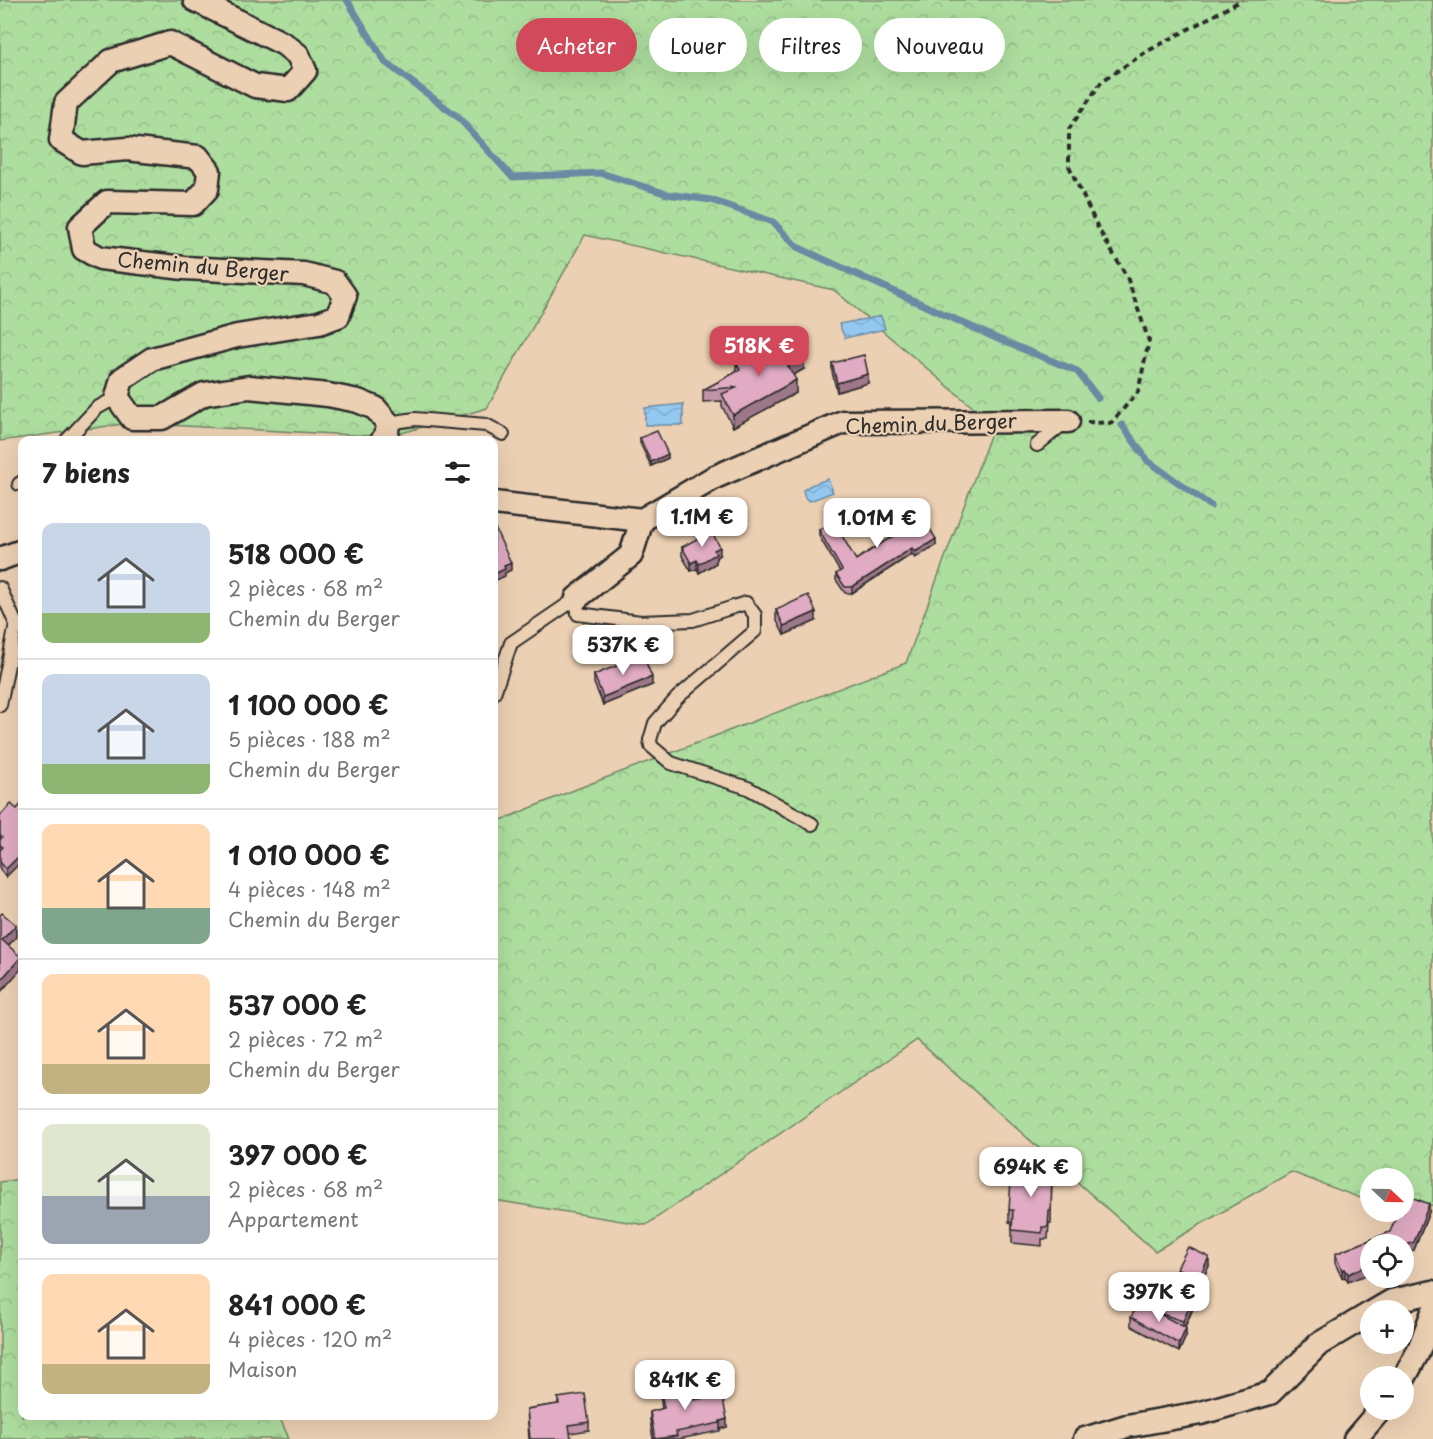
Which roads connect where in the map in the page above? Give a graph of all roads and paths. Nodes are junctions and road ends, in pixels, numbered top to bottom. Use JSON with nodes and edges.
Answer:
{"nodes":[{"id":1,"x":195,"y":0,"type":"edge"},
{"id":2,"x":1242,"y":0,"type":"edge"},
{"id":3,"x":117,"y":397,"type":"junction"},
{"id":4,"x":1068,"y":421,"type":"junction"},
{"id":5,"x":385,"y":432,"type":"edge"},
{"id":6,"x":502,"y":434,"type":"dead end"},
{"id":7,"x":71,"y":436,"type":"edge"},
{"id":8,"x":1037,"y":445,"type":"dead end"},
{"id":9,"x":498,"y":502,"type":"edge"},
{"id":10,"x":642,"y":520,"type":"junction"},
{"id":11,"x":18,"y":552,"type":"edge"},
{"id":12,"x":0,"y":559,"type":"edge"},
{"id":13,"x":0,"y":588,"type":"edge"},
{"id":14,"x":577,"y":598,"type":"junction"},
{"id":15,"x":18,"y":625,"type":"edge"},
{"id":16,"x":18,"y":631,"type":"edge"},
{"id":17,"x":498,"y":681,"type":"edge"},
{"id":18,"x":0,"y":705,"type":"edge"},
{"id":19,"x":812,"y":824,"type":"dead end"},
{"id":20,"x":1433,"y":1292,"type":"edge"},
{"id":21,"x":1397,"y":1300,"type":"edge"},
{"id":22,"x":1433,"y":1312,"type":"edge"},
{"id":23,"x":1360,"y":1320,"type":"edge"},
{"id":24,"x":1410,"y":1366,"type":"edge"},
{"id":25,"x":1371,"y":1420,"type":"edge"},
{"id":26,"x":1085,"y":1439,"type":"edge"},
{"id":27,"x":1354,"y":1439,"type":"edge"}],
"edges":[{"from":1,"to":3,"type":"street","name":"Chemin du Berger"},
{"from":2,"to":4,"type":"path"},
{"from":3,"to":5,"type":"street"},
{"from":3,"to":7,"type":"lane"},
{"from":4,"to":8,"type":"lane"},
{"from":4,"to":10,"type":"street","name":"Chemin du Berger"},
{"from":5,"to":6,"type":"lane"},
{"from":9,"to":10,"type":"street"},
{"from":10,"to":14,"type":"street"},
{"from":11,"to":12,"type":"street"},
{"from":13,"to":15,"type":"lane"},
{"from":14,"to":17,"type":"lane"},
{"from":14,"to":19,"type":"lane"},
{"from":16,"to":18,"type":"lane"},
{"from":20,"to":21,"type":"street"},
{"from":22,"to":24,"type":"street"},
{"from":23,"to":26,"type":"street"},
{"from":25,"to":27,"type":"street"}]}
